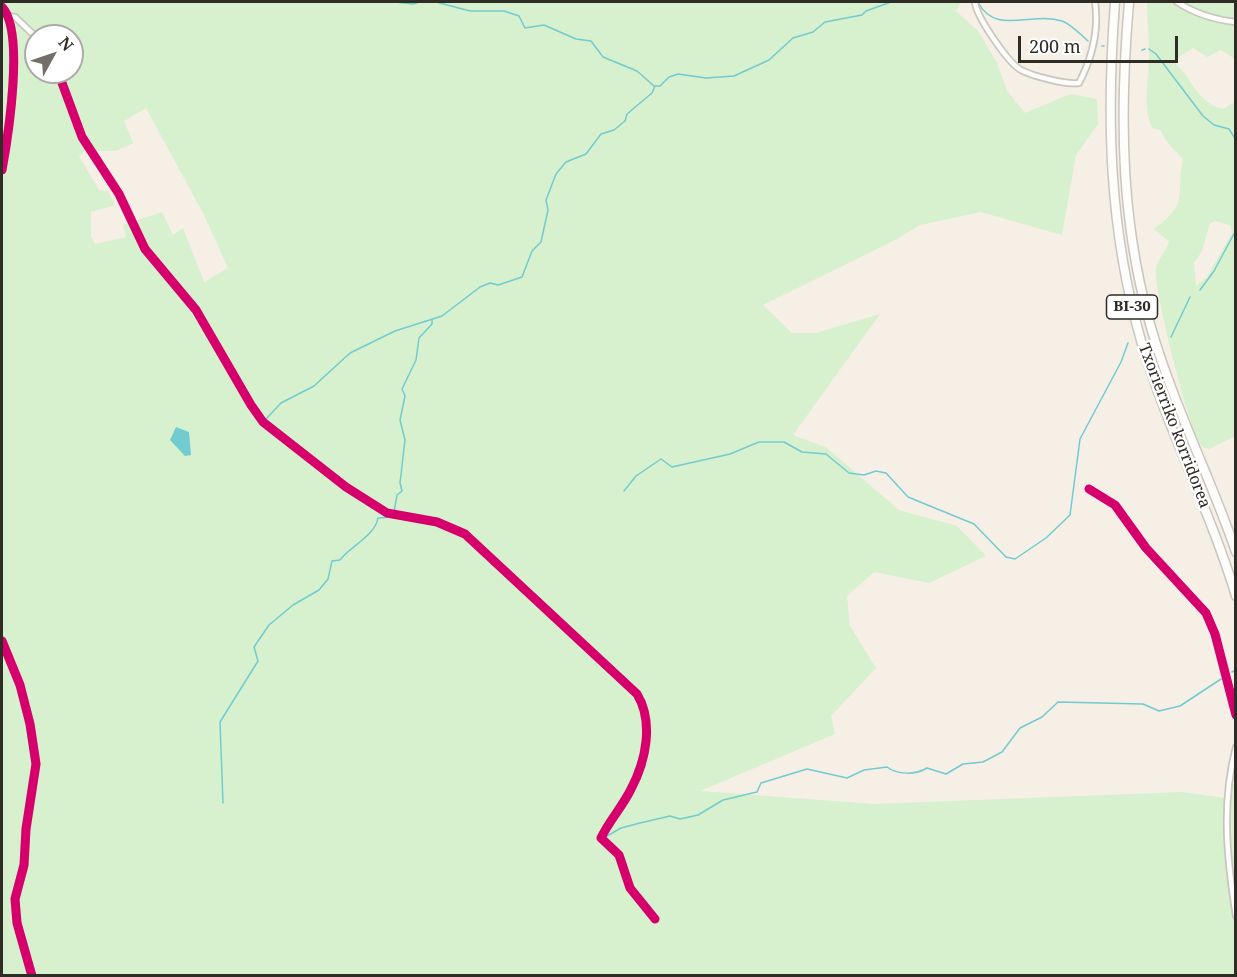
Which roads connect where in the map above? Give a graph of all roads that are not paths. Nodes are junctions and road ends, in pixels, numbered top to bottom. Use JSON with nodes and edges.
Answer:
{"nodes":[{"id":1,"x":975,"y":2,"type":"edge"},
{"id":2,"x":1095,"y":2,"type":"edge"},
{"id":3,"x":1116,"y":2,"type":"edge"},
{"id":4,"x":1129,"y":2,"type":"edge"},
{"id":5,"x":1178,"y":2,"type":"edge"},
{"id":6,"x":2,"y":7,"type":"edge"},
{"id":7,"x":9,"y":16,"type":"junction"},
{"id":8,"x":1236,"y":22,"type":"edge"},
{"id":9,"x":24,"y":26,"type":"edge"},
{"id":10,"x":62,"y":84,"type":"edge"},
{"id":11,"x":2,"y":170,"type":"edge"},
{"id":12,"x":1089,"y":489,"type":"dead end"},
{"id":13,"x":1236,"y":552,"type":"edge"},
{"id":14,"x":1236,"y":597,"type":"edge"},
{"id":15,"x":2,"y":641,"type":"edge"},
{"id":16,"x":1236,"y":715,"type":"edge"},
{"id":17,"x":1236,"y":747,"type":"edge"},
{"id":18,"x":1236,"y":916,"type":"edge"},
{"id":19,"x":655,"y":919,"type":"dead end"},
{"id":20,"x":32,"y":975,"type":"edge"}],
"edges":[{"from":1,"to":2,"type":"street"},
{"from":3,"to":14,"type":"highway","name":"Txorierriko korridorea","number":"BI-30"},
{"from":4,"to":13,"type":"highway","name":"Txorierriko korridorea","number":"BI-30"},
{"from":5,"to":8,"type":"street"},
{"from":6,"to":7,"type":"street"},
{"from":7,"to":9,"type":"street"},
{"from":7,"to":11,"type":"street"},
{"from":10,"to":19,"type":"street"},
{"from":12,"to":16,"type":"street"},
{"from":15,"to":20,"type":"street"},
{"from":17,"to":18,"type":"street"}]}
